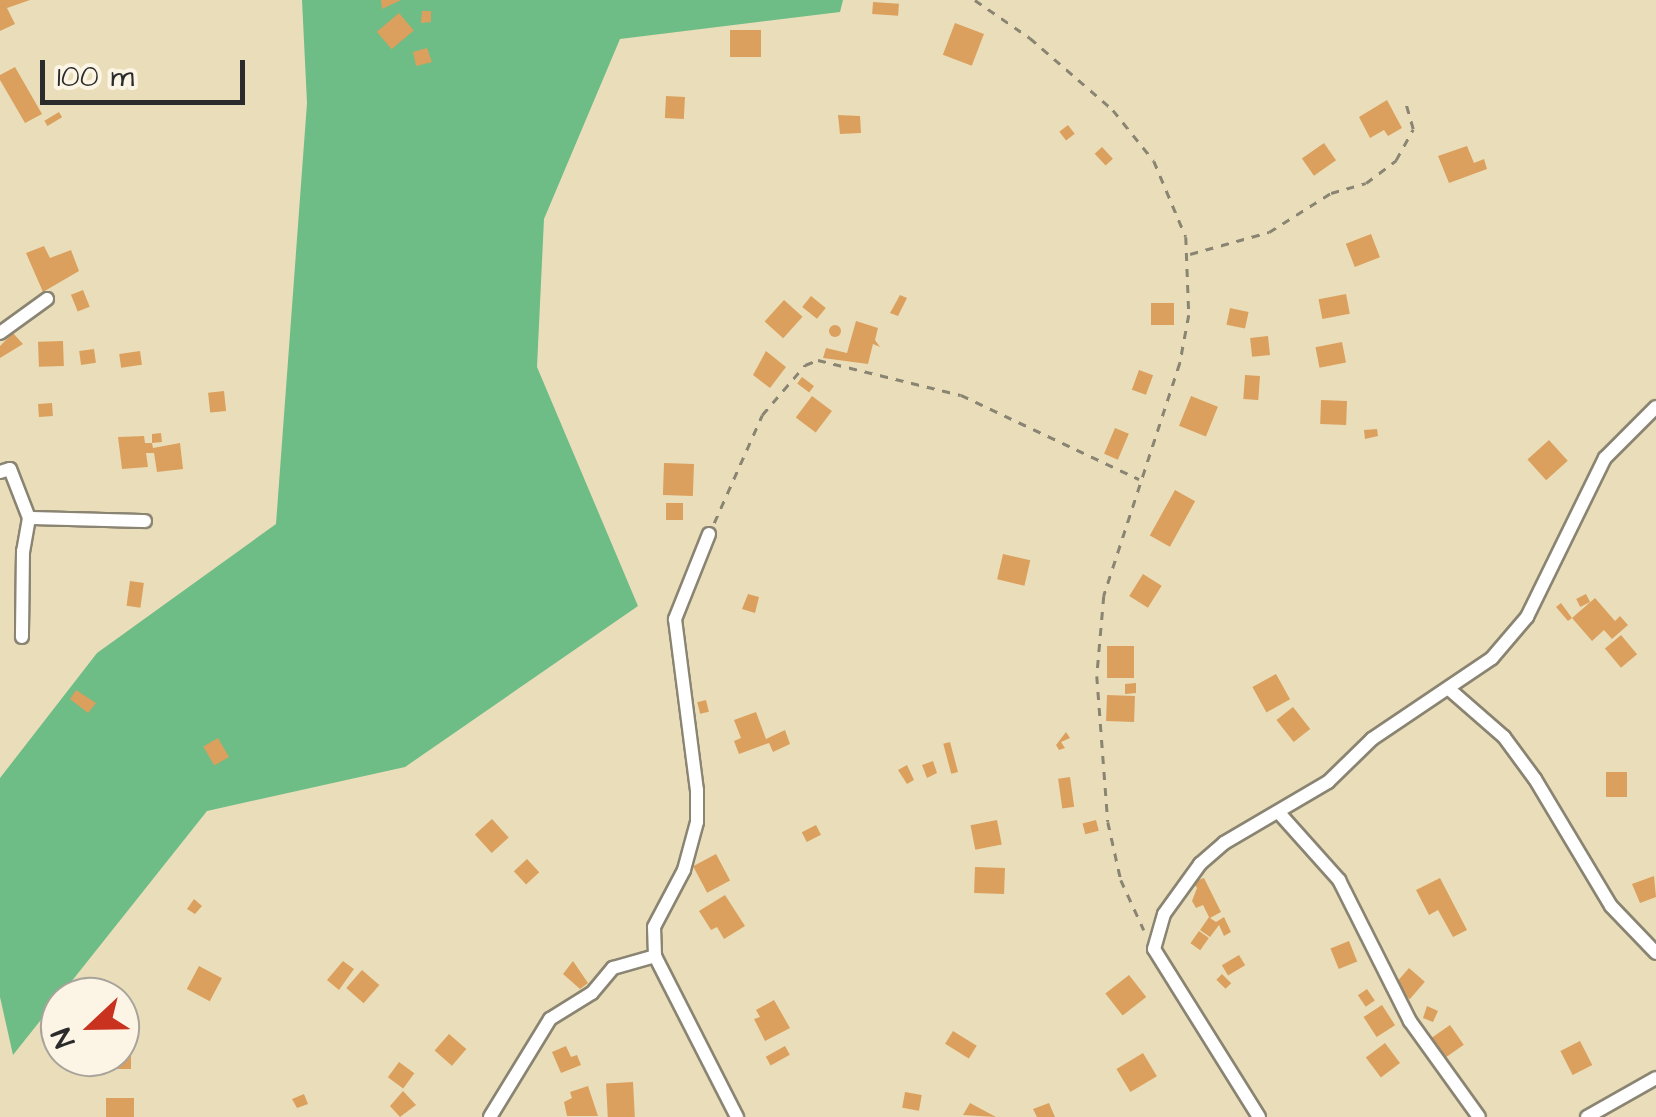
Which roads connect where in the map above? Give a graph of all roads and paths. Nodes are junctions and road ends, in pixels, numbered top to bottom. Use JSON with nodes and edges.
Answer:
{"nodes":[{"id":1,"x":975,"y":0,"type":"edge"},
{"id":2,"x":1406,"y":104,"type":"dead end"},
{"id":3,"x":1188,"y":254,"type":"junction"},
{"id":4,"x":47,"y":299,"type":"dead end"},
{"id":5,"x":0,"y":333,"type":"edge"},
{"id":6,"x":1656,"y":407,"type":"edge"},
{"id":7,"x":0,"y":472,"type":"edge"},
{"id":8,"x":1140,"y":480,"type":"junction"},
{"id":9,"x":29,"y":518,"type":"junction"},
{"id":10,"x":145,"y":521,"type":"dead end"},
{"id":11,"x":708,"y":534,"type":"joint"},
{"id":12,"x":22,"y":636,"type":"dead end"},
{"id":13,"x":1448,"y":689,"type":"junction"},
{"id":14,"x":1280,"y":814,"type":"junction"},
{"id":15,"x":1154,"y":949,"type":"junction"},
{"id":16,"x":1656,"y":953,"type":"edge"},
{"id":17,"x":654,"y":956,"type":"junction"},
{"id":18,"x":1656,"y":1078,"type":"edge"},
{"id":19,"x":490,"y":1117,"type":"edge"},
{"id":20,"x":737,"y":1117,"type":"edge"},
{"id":21,"x":1260,"y":1117,"type":"edge"},
{"id":22,"x":1479,"y":1117,"type":"edge"},
{"id":23,"x":1587,"y":1117,"type":"edge"}],
"edges":[{"from":1,"to":3,"type":"path"},
{"from":2,"to":3,"type":"path"},
{"from":3,"to":8,"type":"path"},
{"from":4,"to":5,"type":"street"},
{"from":6,"to":13,"type":"street"},
{"from":7,"to":9,"type":"street"},
{"from":8,"to":11,"type":"path"},
{"from":8,"to":15,"type":"path"},
{"from":9,"to":10,"type":"street"},
{"from":9,"to":12,"type":"street"},
{"from":11,"to":17,"type":"street"},
{"from":13,"to":14,"type":"street"},
{"from":13,"to":16,"type":"street"},
{"from":14,"to":15,"type":"street"},
{"from":14,"to":22,"type":"street"},
{"from":15,"to":21,"type":"street"},
{"from":17,"to":19,"type":"street"},
{"from":17,"to":20,"type":"street"},
{"from":18,"to":23,"type":"street"}]}
